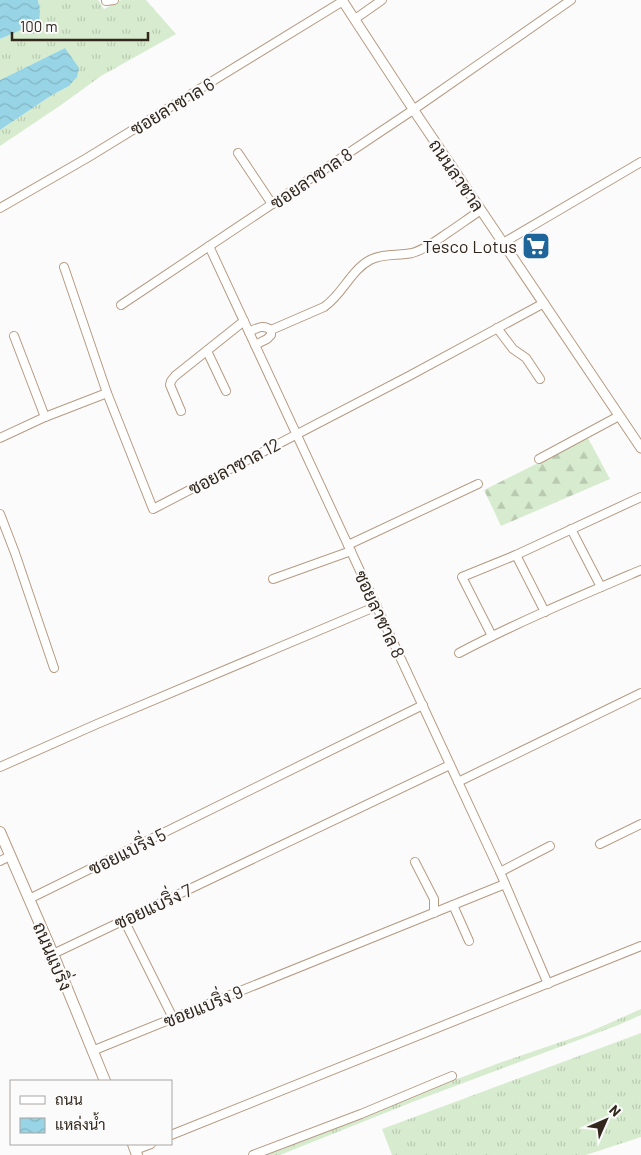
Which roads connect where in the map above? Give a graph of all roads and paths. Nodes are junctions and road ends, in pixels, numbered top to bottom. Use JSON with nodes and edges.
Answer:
{"nodes":[{"id":1,"x":106,"y":0,"type":"edge"},
{"id":2,"x":114,"y":0,"type":"edge"},
{"id":3,"x":382,"y":0,"type":"edge"},
{"id":4,"x":571,"y":0,"type":"edge"},
{"id":5,"x":343,"y":1,"type":"edge"},
{"id":6,"x":354,"y":19,"type":"junction"},
{"id":7,"x":413,"y":110,"type":"junction"},
{"id":8,"x":238,"y":153,"type":"dead end"},
{"id":9,"x":641,"y":162,"type":"edge"},
{"id":10,"x":272,"y":204,"type":"junction"},
{"id":11,"x":0,"y":208,"type":"edge"},
{"id":12,"x":481,"y":210,"type":"junction"},
{"id":13,"x":504,"y":243,"type":"junction"},
{"id":14,"x":209,"y":246,"type":"junction"},
{"id":15,"x":64,"y":267,"type":"dead end"},
{"id":16,"x":544,"y":303,"type":"junction"},
{"id":17,"x":121,"y":305,"type":"dead end"},
{"id":18,"x":244,"y":321,"type":"junction"},
{"id":19,"x":497,"y":328,"type":"junction"},
{"id":20,"x":271,"y":330,"type":"junction"},
{"id":21,"x":249,"y":332,"type":"junction"},
{"id":22,"x":14,"y":336,"type":"dead end"},
{"id":23,"x":255,"y":345,"type":"junction"},
{"id":24,"x":207,"y":351,"type":"junction"},
{"id":25,"x":540,"y":379,"type":"dead end"},
{"id":26,"x":226,"y":391,"type":"dead end"},
{"id":27,"x":107,"y":393,"type":"junction"},
{"id":28,"x":181,"y":411,"type":"dead end"},
{"id":29,"x":619,"y":416,"type":"junction"},
{"id":30,"x":45,"y":417,"type":"junction"},
{"id":31,"x":296,"y":434,"type":"junction"},
{"id":32,"x":0,"y":438,"type":"edge"},
{"id":33,"x":641,"y":448,"type":"edge"},
{"id":34,"x":539,"y":459,"type":"dead end"},
{"id":35,"x":478,"y":484,"type":"dead end"},
{"id":36,"x":641,"y":497,"type":"edge"},
{"id":37,"x":0,"y":514,"type":"edge"},
{"id":38,"x":571,"y":529,"type":"junction"},
{"id":39,"x":350,"y":548,"type":"junction"},
{"id":40,"x":516,"y":555,"type":"junction"},
{"id":41,"x":641,"y":570,"type":"edge"},
{"id":42,"x":273,"y":579,"type":"dead end"},
{"id":43,"x":601,"y":587,"type":"junction"},
{"id":44,"x":377,"y":606,"type":"junction"},
{"id":45,"x":544,"y":612,"type":"junction"},
{"id":46,"x":492,"y":636,"type":"junction"},
{"id":47,"x":459,"y":654,"type":"dead end"},
{"id":48,"x":54,"y":668,"type":"dead end"},
{"id":49,"x":641,"y":693,"type":"edge"},
{"id":50,"x":423,"y":706,"type":"junction"},
{"id":51,"x":450,"y":765,"type":"junction"},
{"id":52,"x":0,"y":767,"type":"edge"},
{"id":53,"x":458,"y":782,"type":"junction"},
{"id":54,"x":641,"y":824,"type":"edge"},
{"id":55,"x":0,"y":832,"type":"edge"},
{"id":56,"x":600,"y":844,"type":"dead end"},
{"id":57,"x":550,"y":846,"type":"dead end"},
{"id":58,"x":10,"y":856,"type":"junction"},
{"id":59,"x":0,"y":861,"type":"edge"},
{"id":60,"x":414,"y":862,"type":"dead end"},
{"id":61,"x":500,"y":872,"type":"junction"},
{"id":62,"x":505,"y":884,"type":"junction"},
{"id":63,"x":29,"y":899,"type":"junction"},
{"id":64,"x":453,"y":905,"type":"junction"},
{"id":65,"x":434,"y":913,"type":"junction"},
{"id":66,"x":124,"y":920,"type":"junction"},
{"id":67,"x":470,"y":941,"type":"dead end"},
{"id":68,"x":641,"y":946,"type":"edge"},
{"id":69,"x":53,"y":954,"type":"junction"},
{"id":70,"x":548,"y":984,"type":"junction"},
{"id":71,"x":173,"y":1018,"type":"junction"},
{"id":72,"x":92,"y":1051,"type":"junction"},
{"id":73,"x":452,"y":1076,"type":"dead end"},
{"id":74,"x":106,"y":1080,"type":"edge"},
{"id":75,"x":172,"y":1136,"type":"edge"},
{"id":76,"x":148,"y":1145,"type":"edge"},
{"id":77,"x":135,"y":1150,"type":"edge"},
{"id":78,"x":253,"y":1155,"type":"edge"}],
"edges":[{"from":1,"to":2,"type":"street"},
{"from":3,"to":6,"type":"street"},
{"from":4,"to":7,"type":"street","name":"ซอยลาซาล 8"},
{"from":5,"to":6,"type":"street","name":"ถนนลาซาล"},
{"from":5,"to":11,"type":"street","name":"ซอยลาซาล 6"},
{"from":6,"to":7,"type":"street","name":"ถนนลาซาล"},
{"from":7,"to":10,"type":"street","name":"ซอยลาซาล 8"},
{"from":7,"to":12,"type":"street","name":"ถนนลาซาล"},
{"from":8,"to":10,"type":"street"},
{"from":9,"to":13,"type":"street"},
{"from":10,"to":14,"type":"street","name":"ซอยลาซาล 8"},
{"from":12,"to":13,"type":"street","name":"ถนนลาซาล"},
{"from":12,"to":20,"type":"street"},
{"from":13,"to":16,"type":"street","name":"ถนนลาซาล"},
{"from":14,"to":17,"type":"street","name":"ซอยลาซาล 8"},
{"from":14,"to":18,"type":"street","name":"ซอยลาซาล 8"},
{"from":15,"to":27,"type":"street","name":"ซอยลาซาล 12"},
{"from":16,"to":19,"type":"street","name":"ซอยลาซาล 12"},
{"from":16,"to":29,"type":"street","name":"ถนนลาซาล"},
{"from":18,"to":21,"type":"street","name":"ซอยลาซาล 8"},
{"from":18,"to":24,"type":"street"},
{"from":19,"to":25,"type":"street"},
{"from":19,"to":31,"type":"street","name":"ซอยลาซาล 12"},
{"from":20,"to":21,"type":"street"},
{"from":20,"to":23,"type":"street"},
{"from":21,"to":23,"type":"street","name":"ซอยลาซาล 8"},
{"from":22,"to":30,"type":"street"},
{"from":23,"to":31,"type":"street","name":"ซอยลาซาล 8"},
{"from":24,"to":26,"type":"street"},
{"from":24,"to":28,"type":"street"},
{"from":27,"to":30,"type":"street"},
{"from":27,"to":31,"type":"street","name":"ซอยลาซาล 12"},
{"from":29,"to":33,"type":"street","name":"ถนนลาซาล"},
{"from":29,"to":34,"type":"street"},
{"from":30,"to":32,"type":"street"},
{"from":31,"to":39,"type":"street","name":"ซอยลาซาล 8"},
{"from":35,"to":39,"type":"street"},
{"from":36,"to":38,"type":"street"},
{"from":37,"to":48,"type":"street"},
{"from":38,"to":40,"type":"street"},
{"from":38,"to":43,"type":"street"},
{"from":39,"to":42,"type":"street"},
{"from":39,"to":44,"type":"street","name":"ซอยลาซาล 8"},
{"from":40,"to":45,"type":"street"},
{"from":40,"to":46,"type":"street"},
{"from":41,"to":43,"type":"street"},
{"from":43,"to":45,"type":"street"},
{"from":44,"to":50,"type":"street","name":"ซอยลาซาล 8"},
{"from":44,"to":52,"type":"street"},
{"from":45,"to":46,"type":"street"},
{"from":46,"to":47,"type":"street"},
{"from":49,"to":53,"type":"street"},
{"from":50,"to":51,"type":"street","name":"ซอยลาซาล 8"},
{"from":50,"to":63,"type":"street","name":"ซอยแบริ่ง 5"},
{"from":51,"to":53,"type":"street","name":"ซอยลาซาล 8"},
{"from":51,"to":66,"type":"street","name":"ซอยแบริ่ง 7"},
{"from":53,"to":61,"type":"street","name":"ซอยลาซาล 8"},
{"from":54,"to":56,"type":"street"},
{"from":55,"to":58,"type":"main road","name":"ถนนแบริ่ง"},
{"from":57,"to":61,"type":"street"},
{"from":58,"to":59,"type":"street"},
{"from":58,"to":63,"type":"main road","name":"ถนนแบริ่ง"},
{"from":60,"to":65,"type":"street"},
{"from":61,"to":62,"type":"street","name":"ซอยลาซาล 8"},
{"from":62,"to":64,"type":"street","name":"ซอยแบริ่ง 9"},
{"from":62,"to":70,"type":"street","name":"ซอยลาซาล 8"},
{"from":63,"to":69,"type":"main road","name":"ถนนแบริ่ง"},
{"from":64,"to":65,"type":"street","name":"ซอยแบริ่ง 9"},
{"from":64,"to":67,"type":"street"},
{"from":65,"to":71,"type":"street","name":"ซอยแบริ่ง 9"},
{"from":66,"to":69,"type":"street","name":"ซอยแบริ่ง 7"},
{"from":66,"to":71,"type":"street"},
{"from":68,"to":70,"type":"street"},
{"from":69,"to":72,"type":"main road","name":"ถนนแบริ่ง"},
{"from":70,"to":75,"type":"street"},
{"from":71,"to":72,"type":"street","name":"ซอยแบริ่ง 9"},
{"from":72,"to":74,"type":"main road","name":"ถนนแบริ่ง"},
{"from":73,"to":78,"type":"street"},
{"from":76,"to":77,"type":"street"}]}
